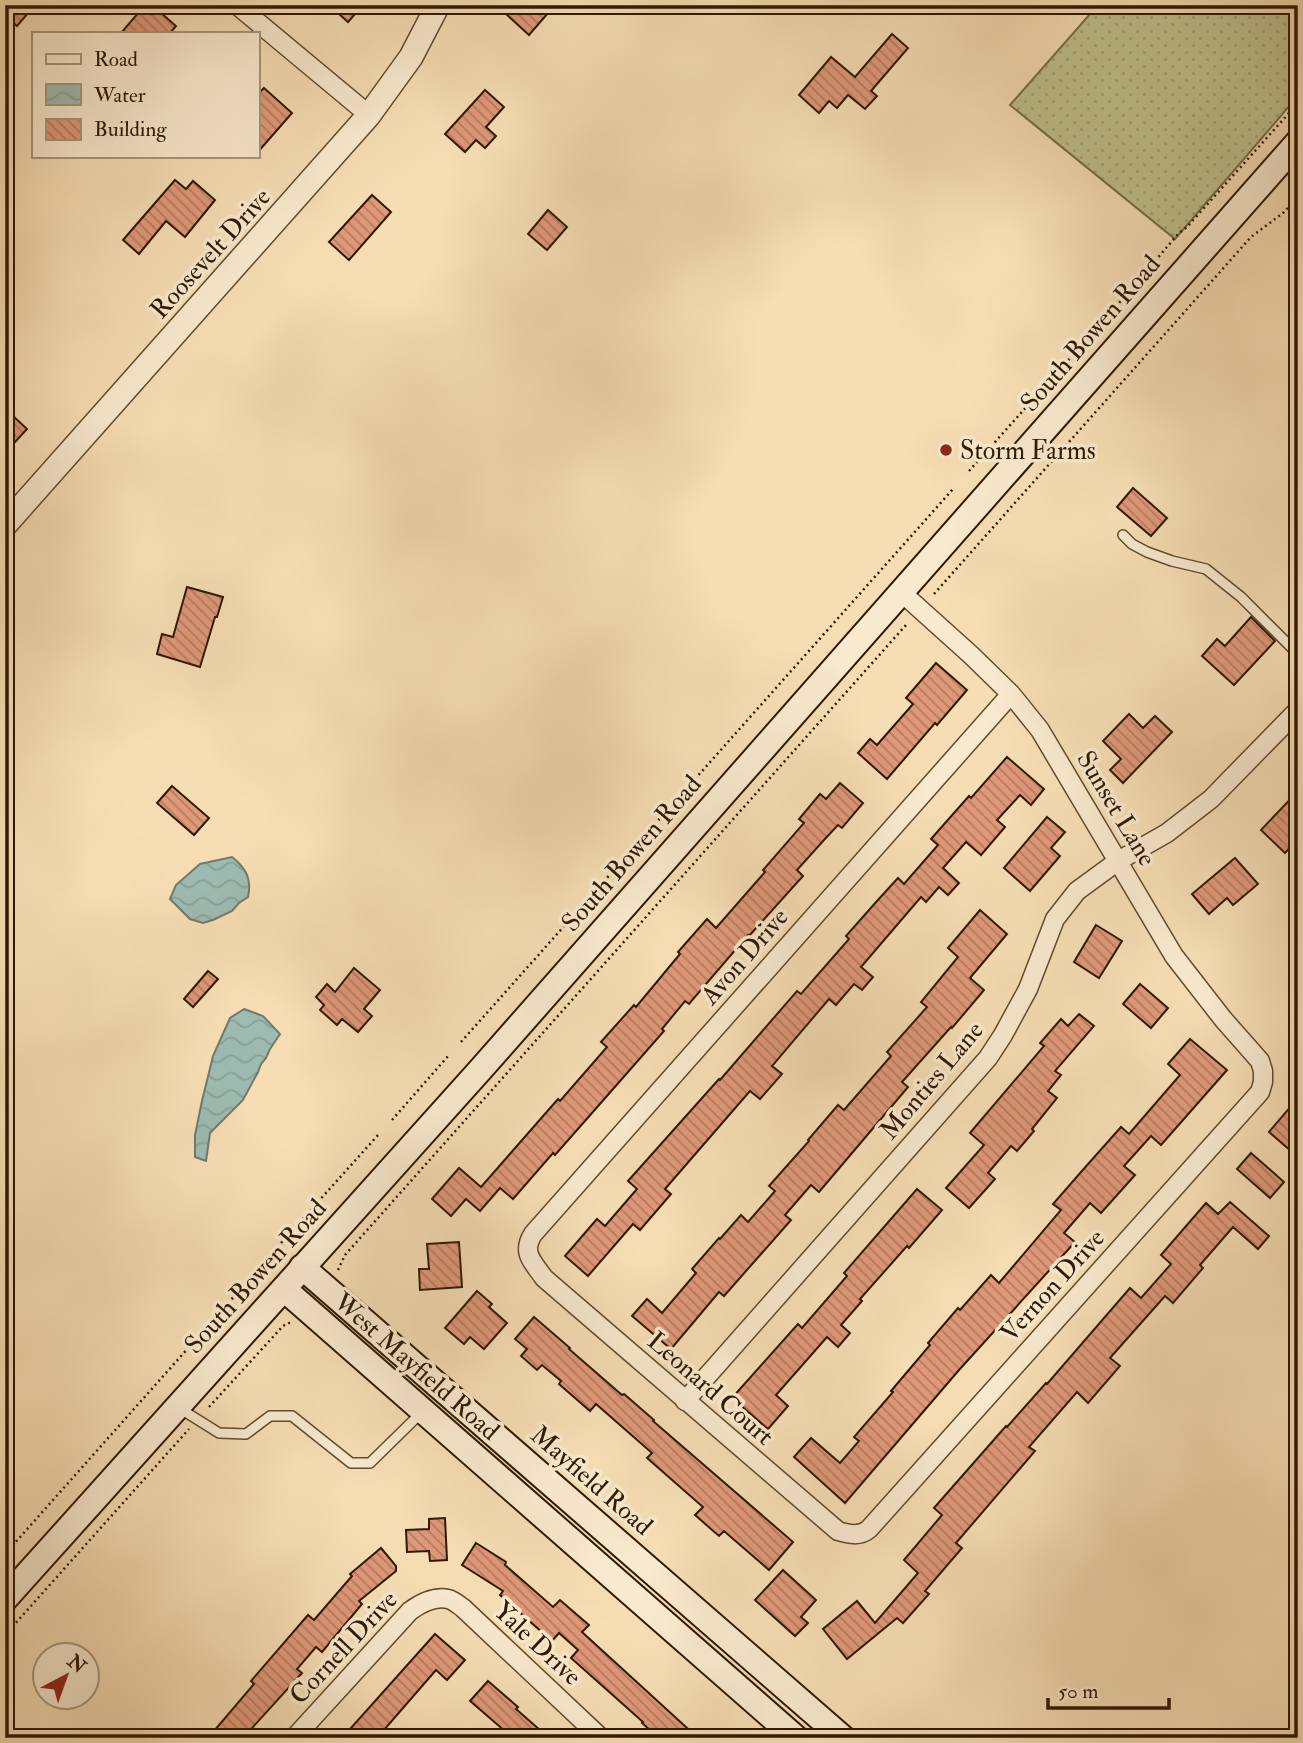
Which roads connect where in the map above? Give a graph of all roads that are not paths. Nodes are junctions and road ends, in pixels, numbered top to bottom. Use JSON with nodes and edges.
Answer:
{"nodes":[{"id":1,"x":237,"y":5,"type":"edge"},
{"id":2,"x":439,"y":5,"type":"edge"},
{"id":3,"x":369,"y":115,"type":"junction"},
{"id":4,"x":1298,"y":142,"type":"edge"},
{"id":5,"x":5,"y":526,"type":"edge"},
{"id":6,"x":1122,"y":535,"type":"dead end"},
{"id":7,"x":901,"y":592,"type":"junction"},
{"id":8,"x":1298,"y":654,"type":"edge"},
{"id":9,"x":1011,"y":694,"type":"junction"},
{"id":10,"x":1298,"y":710,"type":"edge"},
{"id":11,"x":1118,"y":861,"type":"junction"},
{"id":12,"x":1263,"y":1071,"type":"joint"},
{"id":13,"x":530,"y":1258,"type":"joint"},
{"id":14,"x":302,"y":1268,"type":"junction"},
{"id":15,"x":284,"y":1289,"type":"junction"},
{"id":16,"x":685,"y":1401,"type":"junction"},
{"id":17,"x":423,"y":1411,"type":"junction"},
{"id":18,"x":184,"y":1417,"type":"junction"},
{"id":19,"x":869,"y":1529,"type":"joint"},
{"id":20,"x":5,"y":1599,"type":"edge"},
{"id":21,"x":434,"y":1600,"type":"joint"},
{"id":22,"x":294,"y":1738,"type":"edge"},
{"id":23,"x":601,"y":1738,"type":"edge"},
{"id":24,"x":796,"y":1738,"type":"edge"},
{"id":25,"x":843,"y":1738,"type":"edge"}],
"edges":[{"from":1,"to":3,"type":"street"},
{"from":2,"to":3,"type":"street","name":"Roosevelt Drive"},
{"from":3,"to":5,"type":"street","name":"Roosevelt Drive"},
{"from":4,"to":7,"type":"main road","name":"South Bowen Road"},
{"from":6,"to":8,"type":"lane"},
{"from":7,"to":9,"type":"street","name":"Sunset Lane"},
{"from":7,"to":14,"type":"main road","name":"South Bowen Road"},
{"from":9,"to":11,"type":"street","name":"Sunset Lane"},
{"from":9,"to":13,"type":"street","name":"Avon Drive"},
{"from":10,"to":11,"type":"street","name":"Monties Lane"},
{"from":11,"to":12,"type":"street","name":"Sunset Lane"},
{"from":11,"to":16,"type":"street","name":"Monties Lane"},
{"from":12,"to":19,"type":"street","name":"Vernon Drive"},
{"from":13,"to":16,"type":"street","name":"Leonard Court"},
{"from":14,"to":15,"type":"main road","name":"South Bowen Road"},
{"from":14,"to":25,"type":"main road","name":"Mayfield Road"},
{"from":15,"to":17,"type":"main road","name":"West Mayfield Road"},
{"from":15,"to":18,"type":"main road","name":"South Bowen Road"},
{"from":16,"to":19,"type":"street","name":"Leonard Court"},
{"from":17,"to":18,"type":"lane"},
{"from":17,"to":24,"type":"main road","name":"West Mayfield Road"},
{"from":18,"to":20,"type":"main road","name":"South Bowen Road"},
{"from":21,"to":22,"type":"street","name":"Cornell Drive"},
{"from":21,"to":23,"type":"street","name":"Yale Drive"}]}
